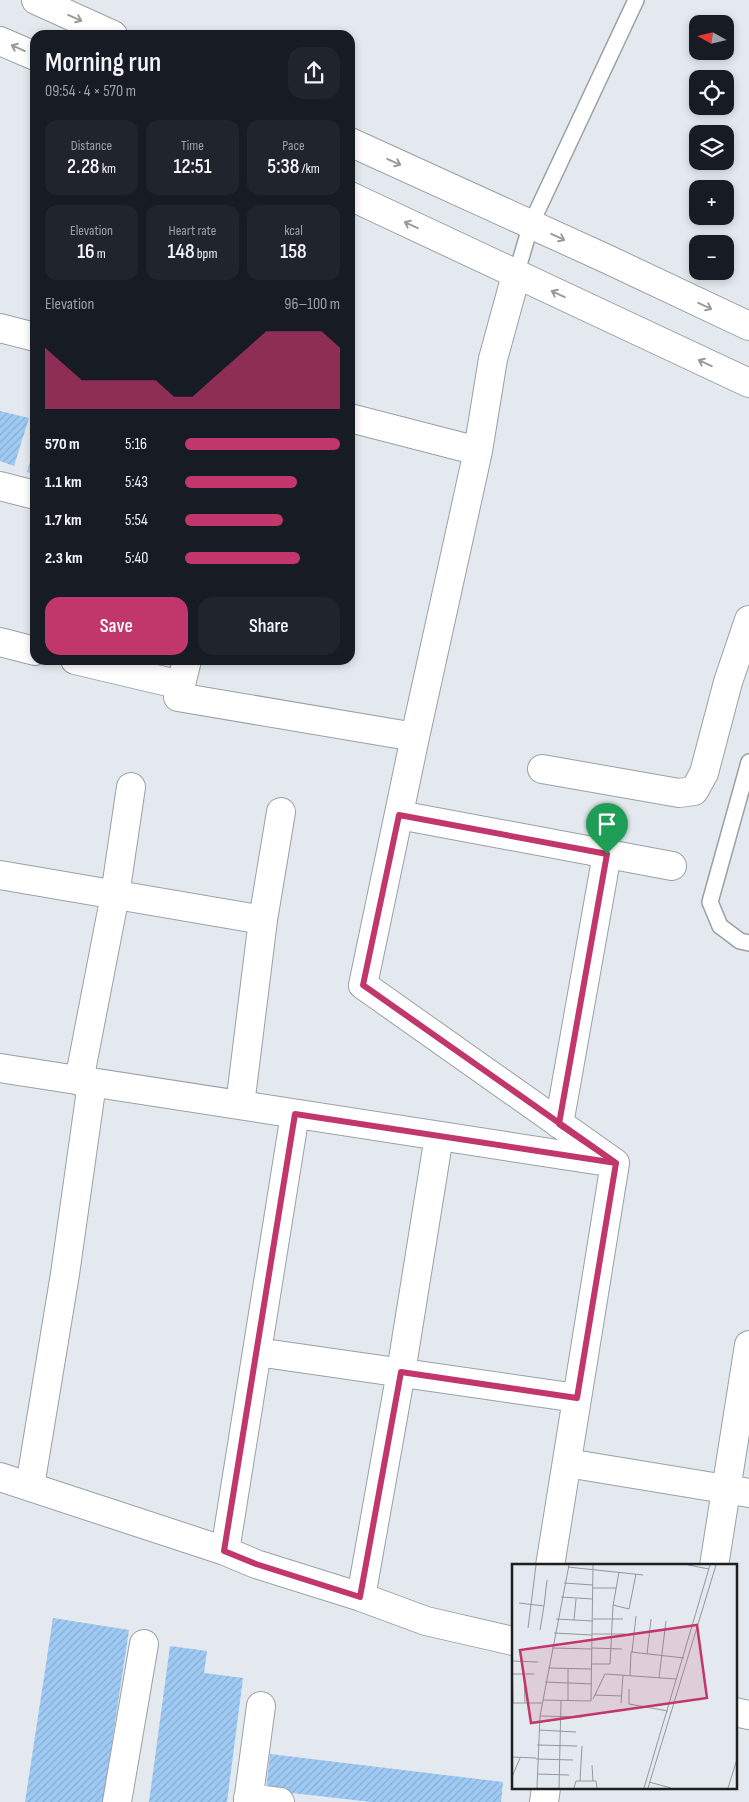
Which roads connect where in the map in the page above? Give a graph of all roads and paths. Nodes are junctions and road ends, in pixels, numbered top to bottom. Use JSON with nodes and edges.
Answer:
{"nodes":[{"id":1,"x":36,"y":0,"type":"edge"},
{"id":2,"x":636,"y":0,"type":"edge"},
{"id":3,"x":102,"y":30,"type":"edge"},
{"id":4,"x":0,"y":41,"type":"edge"},
{"id":5,"x":30,"y":54,"type":"edge"},
{"id":6,"x":355,"y":144,"type":"edge"},
{"id":7,"x":355,"y":198,"type":"edge"},
{"id":8,"x":531,"y":224,"type":"junction"},
{"id":9,"x":516,"y":275,"type":"junction"},
{"id":10,"x":749,"y":326,"type":"edge"},
{"id":11,"x":0,"y":328,"type":"edge"},
{"id":12,"x":30,"y":336,"type":"edge"},
{"id":13,"x":749,"y":383,"type":"edge"},
{"id":14,"x":355,"y":419,"type":"edge"},
{"id":15,"x":478,"y":451,"type":"junction"},
{"id":16,"x":0,"y":486,"type":"edge"},
{"id":17,"x":30,"y":494,"type":"edge"},
{"id":18,"x":749,"y":620,"type":"edge"},
{"id":19,"x":0,"y":642,"type":"edge"},
{"id":20,"x":30,"y":650,"type":"edge"},
{"id":21,"x":120,"y":665,"type":"edge"},
{"id":22,"x":184,"y":672,"type":"edge"},
{"id":23,"x":415,"y":736,"type":"junction"},
{"id":24,"x":749,"y":762,"type":"edge"},
{"id":25,"x":542,"y":770,"type":"dead end"},
{"id":26,"x":131,"y":787,"type":"dead end"},
{"id":27,"x":280,"y":812,"type":"dead end"},
{"id":28,"x":399,"y":815,"type":"junction"},
{"id":29,"x":607,"y":854,"type":"junction"},
{"id":30,"x":672,"y":866,"type":"dead end"},
{"id":31,"x":0,"y":875,"type":"edge"},
{"id":32,"x":115,"y":895,"type":"junction"},
{"id":33,"x":263,"y":920,"type":"junction"},
{"id":34,"x":749,"y":944,"type":"edge"},
{"id":35,"x":0,"y":1068,"type":"edge"},
{"id":36,"x":86,"y":1082,"type":"junction"},
{"id":37,"x":240,"y":1105,"type":"junction"},
{"id":38,"x":295,"y":1114,"type":"junction"},
{"id":39,"x":559,"y":1124,"type":"junction"},
{"id":40,"x":439,"y":1136,"type":"junction"},
{"id":41,"x":616,"y":1163,"type":"junction"},
{"id":42,"x":749,"y":1345,"type":"edge"},
{"id":43,"x":257,"y":1352,"type":"junction"},
{"id":44,"x":401,"y":1372,"type":"junction"},
{"id":45,"x":577,"y":1398,"type":"junction"},
{"id":46,"x":567,"y":1463,"type":"junction"},
{"id":47,"x":0,"y":1477,"type":"edge"},
{"id":48,"x":30,"y":1486,"type":"junction"},
{"id":49,"x":737,"y":1491,"type":"edge"},
{"id":50,"x":224,"y":1551,"type":"junction"},
{"id":51,"x":550,"y":1564,"type":"edge"},
{"id":52,"x":715,"y":1564,"type":"edge"},
{"id":53,"x":360,"y":1597,"type":"junction"},
{"id":54,"x":512,"y":1642,"type":"edge"},
{"id":55,"x":144,"y":1644,"type":"dead end"},
{"id":56,"x":261,"y":1706,"type":"dead end"},
{"id":57,"x":736,"y":1712,"type":"edge"},
{"id":58,"x":749,"y":1715,"type":"edge"},
{"id":59,"x":248,"y":1800,"type":"edge"},
{"id":60,"x":117,"y":1802,"type":"edge"},
{"id":61,"x":280,"y":1802,"type":"edge"}],
"edges":[{"from":1,"to":3,"type":"main road","one_way":true},
{"from":2,"to":8,"type":"lane"},
{"from":5,"to":4,"type":"main road","one_way":true},
{"from":6,"to":8,"type":"main road","one_way":true},
{"from":9,"to":7,"type":"main road","one_way":true},
{"from":8,"to":9,"type":"lane"},
{"from":8,"to":10,"type":"main road","one_way":true},
{"from":13,"to":9,"type":"main road","one_way":true},
{"from":9,"to":15,"type":"main road"},
{"from":11,"to":12,"type":"main road"},
{"from":14,"to":15,"type":"main road"},
{"from":15,"to":23,"type":"main road"},
{"from":16,"to":17,"type":"main road"},
{"from":18,"to":25,"type":"main road"},
{"from":19,"to":20,"type":"main road"},
{"from":21,"to":22,"type":"main road"},
{"from":22,"to":23,"type":"main road"},
{"from":23,"to":28,"type":"main road"},
{"from":24,"to":34,"type":"lane"},
{"from":26,"to":32,"type":"main road"},
{"from":27,"to":33,"type":"main road"},
{"from":28,"to":29,"type":"main road"},
{"from":28,"to":39,"type":"main road"},
{"from":29,"to":30,"type":"main road"},
{"from":29,"to":39,"type":"main road"},
{"from":31,"to":32,"type":"main road"},
{"from":32,"to":33,"type":"main road"},
{"from":32,"to":36,"type":"main road"},
{"from":33,"to":37,"type":"main road"},
{"from":35,"to":36,"type":"main road"},
{"from":36,"to":37,"type":"main road"},
{"from":36,"to":48,"type":"main road"},
{"from":37,"to":38,"type":"main road"},
{"from":38,"to":40,"type":"main road"},
{"from":38,"to":43,"type":"main road"},
{"from":39,"to":41,"type":"main road"},
{"from":40,"to":41,"type":"main road"},
{"from":40,"to":44,"type":"main road"},
{"from":41,"to":45,"type":"main road"},
{"from":42,"to":49,"type":"main road"},
{"from":43,"to":44,"type":"main road"},
{"from":43,"to":50,"type":"main road"},
{"from":44,"to":45,"type":"main road"},
{"from":44,"to":53,"type":"main road"},
{"from":45,"to":46,"type":"main road"},
{"from":46,"to":49,"type":"main road"},
{"from":46,"to":51,"type":"main road"},
{"from":47,"to":48,"type":"main road"},
{"from":48,"to":50,"type":"main road"},
{"from":49,"to":52,"type":"main road"},
{"from":50,"to":53,"type":"main road"},
{"from":53,"to":54,"type":"main road"},
{"from":55,"to":60,"type":"main road"},
{"from":56,"to":59,"type":"main road"},
{"from":57,"to":58,"type":"main road"},
{"from":59,"to":61,"type":"main road"}]}
